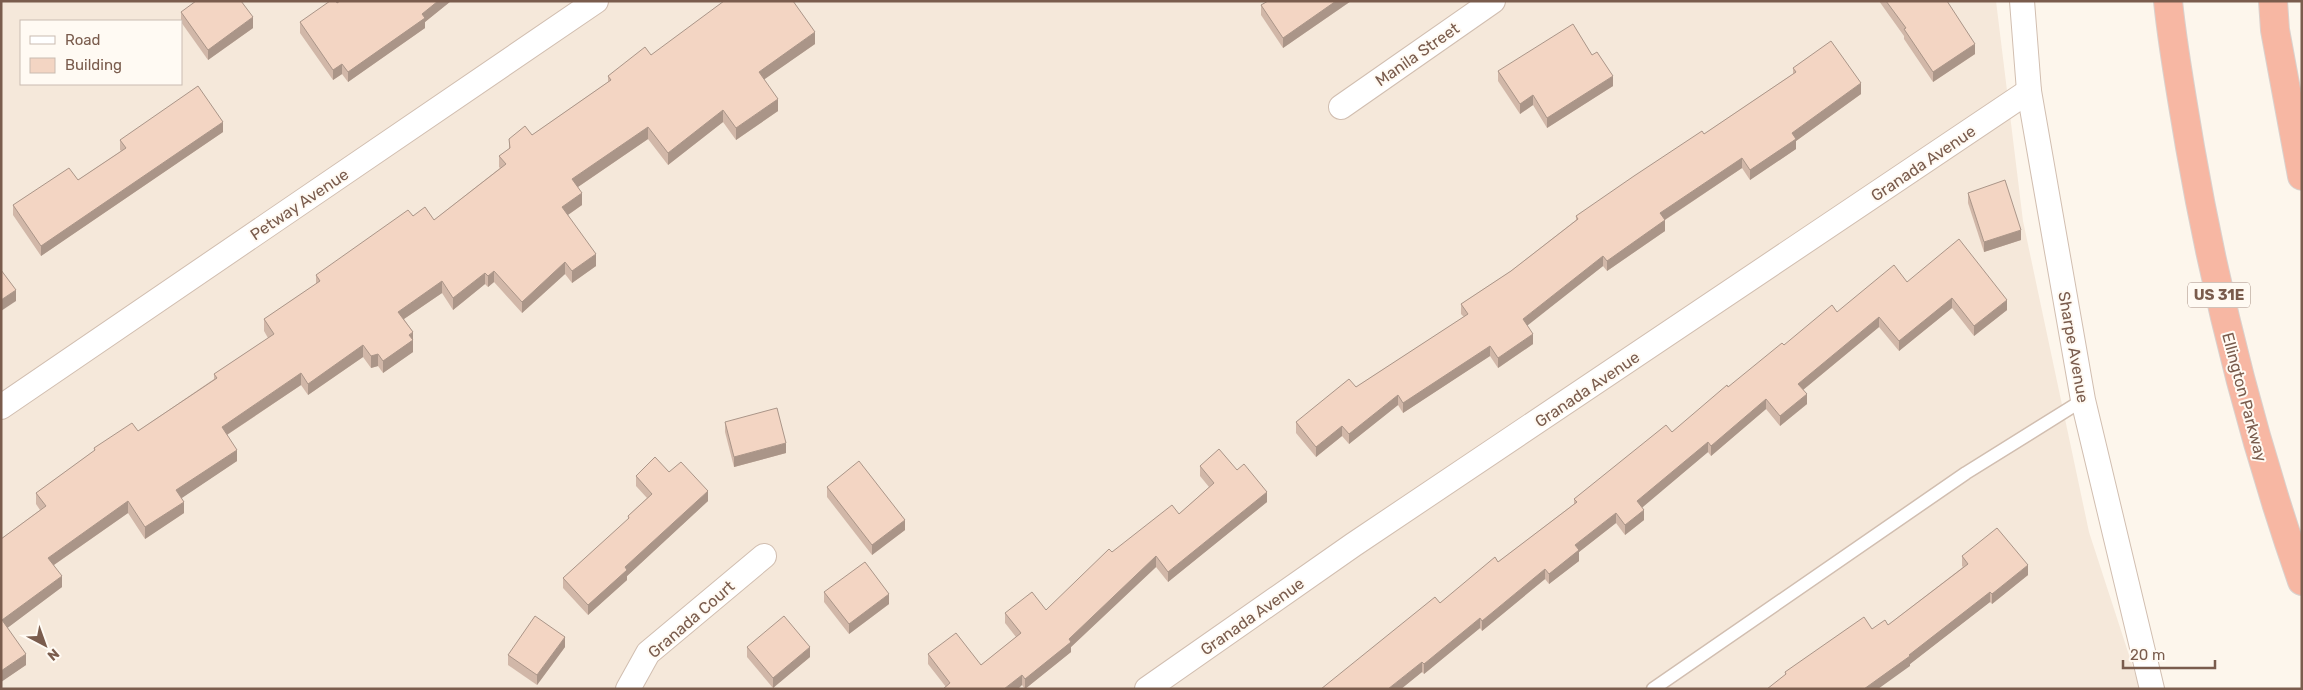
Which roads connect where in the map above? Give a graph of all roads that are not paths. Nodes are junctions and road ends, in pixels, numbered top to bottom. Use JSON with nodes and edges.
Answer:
{"nodes":[{"id":1,"x":596,"y":1,"type":"edge"},
{"id":2,"x":1492,"y":1,"type":"edge"},
{"id":3,"x":2022,"y":1,"type":"edge"},
{"id":4,"x":2168,"y":1,"type":"edge"},
{"id":5,"x":2273,"y":1,"type":"edge"},
{"id":6,"x":2030,"y":92,"type":"junction"},
{"id":7,"x":1340,"y":107,"type":"dead end"},
{"id":8,"x":2302,"y":176,"type":"edge"},
{"id":9,"x":2083,"y":400,"type":"junction"},
{"id":10,"x":1,"y":407,"type":"edge"},
{"id":11,"x":764,"y":556,"type":"dead end"},
{"id":12,"x":2302,"y":581,"type":"edge"},
{"id":13,"x":628,"y":689,"type":"edge"},
{"id":14,"x":1147,"y":689,"type":"edge"},
{"id":15,"x":1653,"y":689,"type":"edge"},
{"id":16,"x":2152,"y":689,"type":"edge"}],
"edges":[{"from":1,"to":10,"type":"street","name":"Petway Avenue"},
{"from":2,"to":7,"type":"street","name":"Manila Street"},
{"from":3,"to":6,"type":"street","name":"Sharpe Avenue"},
{"from":4,"to":12,"type":"highway","name":"Ellington Parkway","number":"US 31E"},
{"from":5,"to":8,"type":"highway"},
{"from":6,"to":9,"type":"street","name":"Sharpe Avenue"},
{"from":6,"to":14,"type":"street","name":"Granada Avenue"},
{"from":9,"to":15,"type":"lane"},
{"from":9,"to":16,"type":"street","name":"Sharpe Avenue"},
{"from":11,"to":13,"type":"street","name":"Granada Court"}]}
